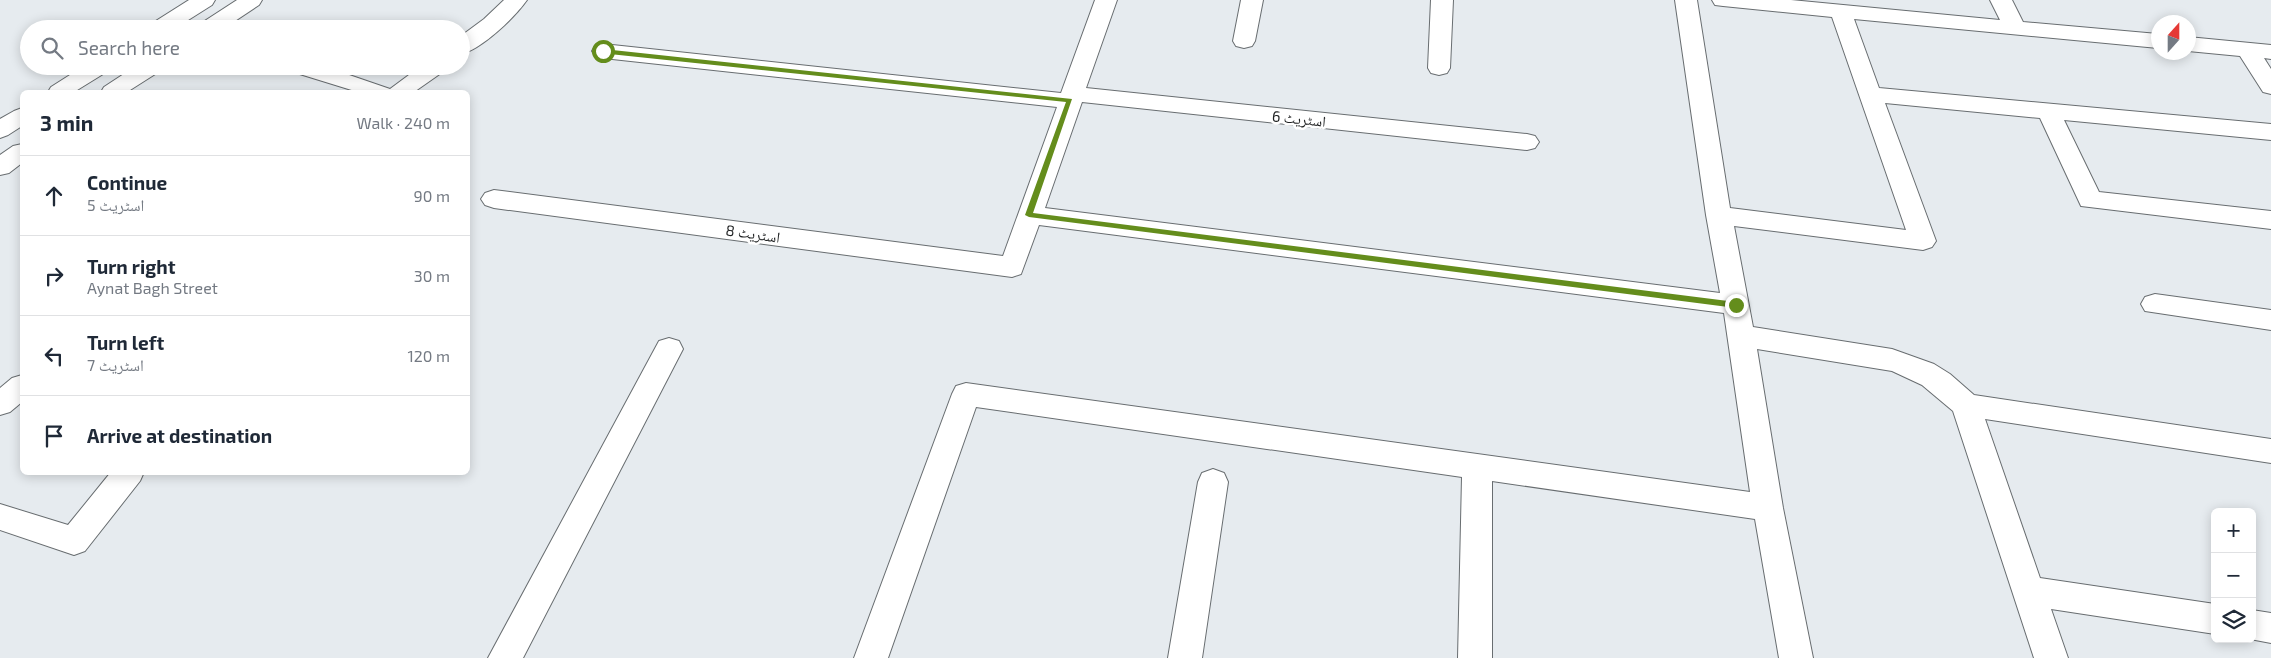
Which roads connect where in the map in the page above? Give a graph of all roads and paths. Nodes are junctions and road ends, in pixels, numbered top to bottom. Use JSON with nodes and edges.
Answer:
{"nodes":[{"id":1,"x":204,"y":0,"type":"edge"},
{"id":2,"x":251,"y":0,"type":"edge"},
{"id":3,"x":516,"y":0,"type":"edge"},
{"id":4,"x":1106,"y":0,"type":"edge"},
{"id":5,"x":1252,"y":0,"type":"edge"},
{"id":6,"x":1442,"y":0,"type":"edge"},
{"id":7,"x":1686,"y":0,"type":"edge"},
{"id":8,"x":1723,"y":0,"type":"edge"},
{"id":9,"x":2001,"y":0,"type":"edge"},
{"id":10,"x":1840,"y":10,"type":"junction"},
{"id":11,"x":173,"y":20,"type":"edge"},
{"id":12,"x":221,"y":20,"type":"edge"},
{"id":13,"x":2015,"y":27,"type":"junction"},
{"id":14,"x":470,"y":40,"type":"edge"},
{"id":15,"x":2151,"y":40,"type":"edge"},
{"id":16,"x":1244,"y":41,"type":"dead end"},
{"id":17,"x":2196,"y":45,"type":"edge"},
{"id":18,"x":2247,"y":50,"type":"junction"},
{"id":19,"x":603,"y":51,"type":"dead end"},
{"id":20,"x":2271,"y":52,"type":"edge"},
{"id":21,"x":1439,"y":68,"type":"dead end"},
{"id":22,"x":86,"y":75,"type":"edge"},
{"id":23,"x":138,"y":75,"type":"edge"},
{"id":24,"x":327,"y":75,"type":"edge"},
{"id":25,"x":424,"y":75,"type":"edge"},
{"id":26,"x":446,"y":75,"type":"edge"},
{"id":27,"x":2271,"y":87,"type":"edge"},
{"id":28,"x":62,"y":90,"type":"edge"},
{"id":29,"x":115,"y":90,"type":"edge"},
{"id":30,"x":375,"y":90,"type":"edge"},
{"id":31,"x":403,"y":90,"type":"edge"},
{"id":32,"x":434,"y":90,"type":"edge"},
{"id":33,"x":1870,"y":94,"type":"junction"},
{"id":34,"x":1071,"y":97,"type":"junction"},
{"id":35,"x":2049,"y":112,"type":"junction"},
{"id":36,"x":20,"y":117,"type":"edge"},
{"id":37,"x":0,"y":130,"type":"edge"},
{"id":38,"x":2271,"y":132,"type":"edge"},
{"id":39,"x":1527,"y":142,"type":"dead end"},
{"id":40,"x":20,"y":153,"type":"edge"},
{"id":41,"x":0,"y":167,"type":"edge"},
{"id":42,"x":494,"y":199,"type":"dead end"},
{"id":43,"x":1029,"y":215,"type":"junction"},
{"id":44,"x":1718,"y":215,"type":"junction"},
{"id":45,"x":2271,"y":220,"type":"edge"},
{"id":46,"x":2154,"y":304,"type":"dead end"},
{"id":47,"x":1736,"y":305,"type":"junction"},
{"id":48,"x":2271,"y":320,"type":"edge"},
{"id":49,"x":1742,"y":336,"type":"junction"},
{"id":50,"x":669,"y":349,"type":"dead end"},
{"id":51,"x":20,"y":388,"type":"edge"},
{"id":52,"x":0,"y":404,"type":"edge"},
{"id":53,"x":1966,"y":405,"type":"junction"},
{"id":54,"x":2271,"y":451,"type":"edge"},
{"id":55,"x":1477,"y":467,"type":"junction"},
{"id":56,"x":127,"y":475,"type":"edge"},
{"id":57,"x":1213,"y":482,"type":"dead end"},
{"id":58,"x":1768,"y":508,"type":"junction"},
{"id":59,"x":0,"y":517,"type":"edge"},
{"id":60,"x":2028,"y":590,"type":"junction"},
{"id":61,"x":2211,"y":618,"type":"edge"},
{"id":62,"x":2256,"y":626,"type":"edge"},
{"id":63,"x":2271,"y":628,"type":"edge"},
{"id":64,"x":505,"y":658,"type":"edge"},
{"id":65,"x":871,"y":658,"type":"edge"},
{"id":66,"x":1184,"y":658,"type":"edge"},
{"id":67,"x":1475,"y":658,"type":"edge"},
{"id":68,"x":1796,"y":658,"type":"edge"},
{"id":69,"x":2051,"y":658,"type":"edge"}],
"edges":[{"from":1,"to":11,"type":"street"},
{"from":2,"to":12,"type":"street"},
{"from":3,"to":14,"type":"street"},
{"from":4,"to":34,"type":"street"},
{"from":5,"to":16,"type":"street"},
{"from":6,"to":21,"type":"street"},
{"from":7,"to":44,"type":"street"},
{"from":8,"to":10,"type":"street"},
{"from":9,"to":13,"type":"street"},
{"from":10,"to":13,"type":"street"},
{"from":10,"to":33,"type":"street"},
{"from":13,"to":15,"type":"street"},
{"from":17,"to":18,"type":"street"},
{"from":18,"to":20,"type":"street"},
{"from":18,"to":27,"type":"street"},
{"from":19,"to":34,"type":"street","name":"اسٹریٹ 6"},
{"from":22,"to":28,"type":"street"},
{"from":23,"to":29,"type":"street"},
{"from":24,"to":30,"type":"street"},
{"from":25,"to":31,"type":"street"},
{"from":26,"to":32,"type":"street"},
{"from":33,"to":35,"type":"street"},
{"from":33,"to":44,"type":"street"},
{"from":34,"to":39,"type":"street","name":"اسٹریٹ 6"},
{"from":34,"to":43,"type":"street"},
{"from":35,"to":38,"type":"street"},
{"from":35,"to":45,"type":"street"},
{"from":36,"to":37,"type":"street"},
{"from":40,"to":41,"type":"street"},
{"from":42,"to":43,"type":"street","name":"اسٹریٹ 8"},
{"from":43,"to":47,"type":"street"},
{"from":44,"to":47,"type":"street"},
{"from":46,"to":48,"type":"street"},
{"from":47,"to":49,"type":"street"},
{"from":49,"to":53,"type":"street"},
{"from":49,"to":58,"type":"street"},
{"from":50,"to":64,"type":"street"},
{"from":51,"to":52,"type":"street"},
{"from":53,"to":54,"type":"street"},
{"from":53,"to":60,"type":"street"},
{"from":55,"to":58,"type":"street"},
{"from":55,"to":65,"type":"street"},
{"from":55,"to":67,"type":"street"},
{"from":56,"to":59,"type":"street"},
{"from":57,"to":66,"type":"street"},
{"from":58,"to":68,"type":"street"},
{"from":60,"to":61,"type":"street"},
{"from":60,"to":69,"type":"street"},
{"from":62,"to":63,"type":"street"}]}
